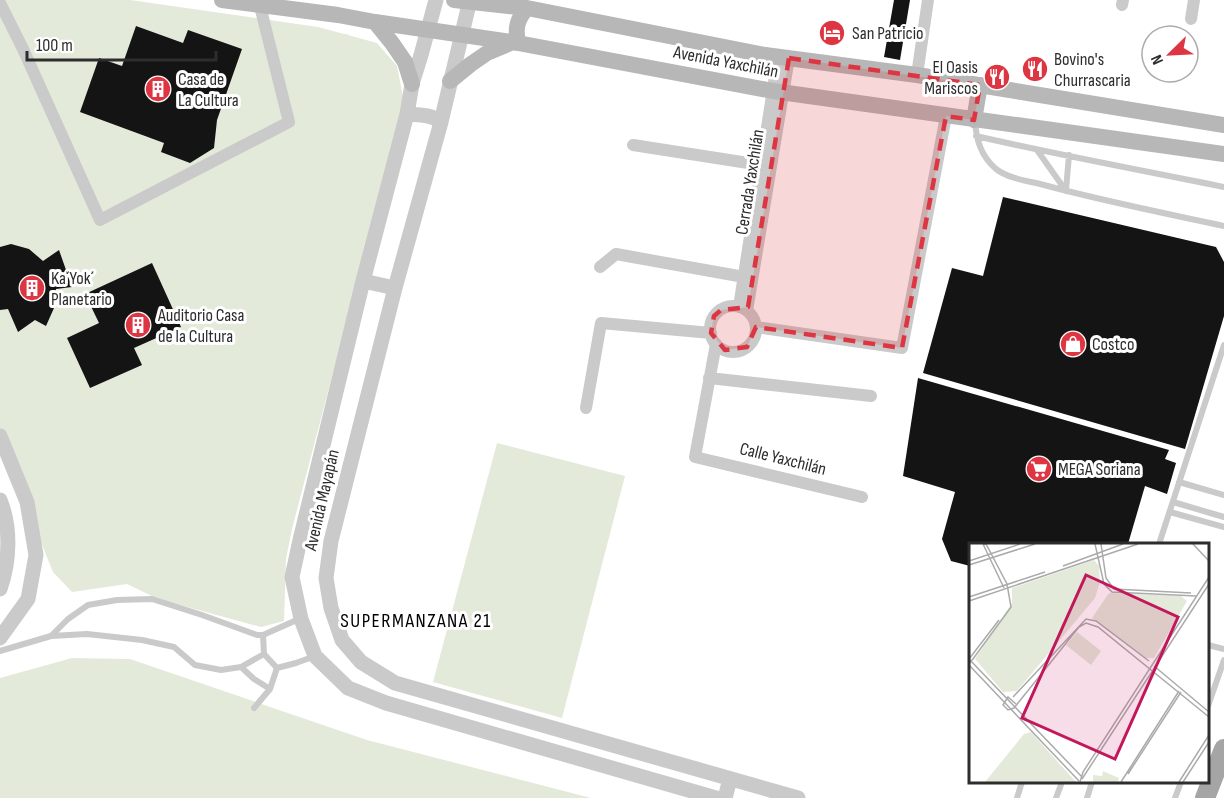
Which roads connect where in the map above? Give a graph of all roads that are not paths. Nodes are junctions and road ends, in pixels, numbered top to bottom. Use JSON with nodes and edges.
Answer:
{"nodes":[{"id":1,"x":222,"y":0,"type":"edge"},
{"id":2,"x":345,"y":0,"type":"edge"},
{"id":3,"x":436,"y":0,"type":"edge"},
{"id":4,"x":928,"y":0,"type":"edge"},
{"id":5,"x":1194,"y":0,"type":"edge"},
{"id":6,"x":464,"y":1,"type":"edge"},
{"id":7,"x":0,"y":3,"type":"edge"},
{"id":8,"x":531,"y":4,"type":"edge"},
{"id":9,"x":260,"y":6,"type":"junction"},
{"id":10,"x":338,"y":15,"type":"junction"},
{"id":11,"x":1191,"y":18,"type":"dead end"},
{"id":12,"x":375,"y":22,"type":"junction"},
{"id":13,"x":428,"y":30,"type":"junction"},
{"id":14,"x":462,"y":35,"type":"junction"},
{"id":15,"x":516,"y":42,"type":"junction"},
{"id":16,"x":784,"y":58,"type":"junction"},
{"id":17,"x":917,"y":75,"type":"junction"},
{"id":18,"x":450,"y":81,"type":"junction"},
{"id":19,"x":412,"y":84,"type":"junction"},
{"id":20,"x":980,"y":85,"type":"junction"},
{"id":21,"x":778,"y":91,"type":"junction"},
{"id":22,"x":407,"y":114,"type":"junction"},
{"id":23,"x":946,"y":116,"type":"junction"},
{"id":24,"x":441,"y":122,"type":"junction"},
{"id":25,"x":1224,"y":125,"type":"edge"},
{"id":26,"x":975,"y":128,"type":"junction"},
{"id":27,"x":633,"y":145,"type":"dead end"},
{"id":28,"x":1037,"y":150,"type":"junction"},
{"id":29,"x":1224,"y":154,"type":"edge"},
{"id":30,"x":1069,"y":155,"type":"junction"},
{"id":31,"x":761,"y":165,"type":"junction"},
{"id":32,"x":1224,"y":187,"type":"edge"},
{"id":33,"x":1066,"y":191,"type":"junction"},
{"id":34,"x":1224,"y":226,"type":"edge"},
{"id":35,"x":600,"y":267,"type":"dead end"},
{"id":36,"x":744,"y":277,"type":"junction"},
{"id":37,"x":363,"y":281,"type":"junction"},
{"id":38,"x":395,"y":288,"type":"junction"},
{"id":39,"x":743,"y":309,"type":"junction"},
{"id":40,"x":756,"y":327,"type":"junction"},
{"id":41,"x":713,"y":339,"type":"junction"},
{"id":42,"x":1224,"y":345,"type":"edge"},
{"id":43,"x":709,"y":378,"type":"junction"},
{"id":44,"x":871,"y":396,"type":"dead end"},
{"id":45,"x":586,"y":408,"type":"dead end"},
{"id":46,"x":0,"y":436,"type":"edge"},
{"id":47,"x":1179,"y":482,"type":"junction"},
{"id":48,"x":1224,"y":495,"type":"edge"},
{"id":49,"x":862,"y":497,"type":"dead end"},
{"id":50,"x":0,"y":500,"type":"edge"},
{"id":51,"x":1173,"y":502,"type":"junction"},
{"id":52,"x":1170,"y":512,"type":"junction"},
{"id":53,"x":1224,"y":517,"type":"edge"},
{"id":54,"x":1224,"y":527,"type":"edge"},
{"id":55,"x":1159,"y":543,"type":"edge"},
{"id":56,"x":0,"y":588,"type":"edge"},
{"id":57,"x":301,"y":618,"type":"junction"},
{"id":58,"x":263,"y":635,"type":"junction"},
{"id":59,"x":51,"y":636,"type":"junction"},
{"id":60,"x":0,"y":638,"type":"edge"},
{"id":61,"x":1209,"y":645,"type":"edge"},
{"id":62,"x":1224,"y":649,"type":"edge"},
{"id":63,"x":0,"y":651,"type":"edge"},
{"id":64,"x":264,"y":654,"type":"junction"},
{"id":65,"x":315,"y":656,"type":"junction"},
{"id":66,"x":1224,"y":660,"type":"edge"},
{"id":67,"x":241,"y":668,"type":"junction"},
{"id":68,"x":277,"y":668,"type":"junction"},
{"id":69,"x":270,"y":689,"type":"junction"},
{"id":70,"x":1209,"y":703,"type":"edge"},
{"id":71,"x":254,"y":708,"type":"dead end"},
{"id":72,"x":1224,"y":749,"type":"edge"},
{"id":73,"x":730,"y":779,"type":"junction"},
{"id":74,"x":1023,"y":783,"type":"edge"},
{"id":75,"x":1062,"y":783,"type":"edge"},
{"id":76,"x":1092,"y":783,"type":"edge"},
{"id":77,"x":1181,"y":783,"type":"edge"},
{"id":78,"x":716,"y":798,"type":"edge"},
{"id":79,"x":725,"y":798,"type":"edge"},
{"id":80,"x":798,"y":798,"type":"edge"},
{"id":81,"x":1017,"y":798,"type":"edge"},
{"id":82,"x":1056,"y":798,"type":"edge"},
{"id":83,"x":1086,"y":798,"type":"edge"},
{"id":84,"x":1175,"y":798,"type":"edge"},
{"id":85,"x":1205,"y":798,"type":"edge"}],
"edges":[{"from":1,"to":9,"type":"main road","name":"Avenida Yaxchilán"},
{"from":2,"to":10,"type":"main road"},
{"from":3,"to":13,"type":"street","name":"Avenida Mayapán"},
{"from":4,"to":17,"type":"street"},
{"from":5,"to":11,"type":"street"},
{"from":6,"to":8,"type":"main road","name":"Avenida Yaxchilán"},
{"from":6,"to":14,"type":"street","name":"Avenida Mayapán"},
{"from":7,"to":9,"type":"street"},
{"from":8,"to":15,"type":"main road"},
{"from":8,"to":16,"type":"main road","name":"Avenida Yaxchilán"},
{"from":9,"to":10,"type":"main road","name":"Avenida Yaxchilán"},
{"from":10,"to":12,"type":"main road","name":"Avenida Yaxchilán"},
{"from":12,"to":13,"type":"main road","name":"Avenida Yaxchilán"},
{"from":12,"to":19,"type":"main road"},
{"from":13,"to":14,"type":"main road","name":"Avenida Yaxchilán"},
{"from":13,"to":19,"type":"street","name":"Avenida Mayapán"},
{"from":14,"to":15,"type":"main road","name":"Avenida Yaxchilán"},
{"from":14,"to":18,"type":"street","name":"Avenida Mayapán"},
{"from":15,"to":18,"type":"main road"},
{"from":15,"to":21,"type":"main road","name":"Avenida Yaxchilán"},
{"from":16,"to":17,"type":"main road","name":"Avenida Yaxchilán"},
{"from":16,"to":21,"type":"street","name":"Cerrada Yaxchilán"},
{"from":17,"to":20,"type":"main road","name":"Avenida Yaxchilán"},
{"from":18,"to":24,"type":"street","name":"Avenida Mayapán"},
{"from":19,"to":22,"type":"street","name":"Avenida Mayapán"},
{"from":20,"to":25,"type":"main road","name":"Avenida Yaxchilán"},
{"from":20,"to":26,"type":"main road"},
{"from":21,"to":23,"type":"main road","name":"Avenida Yaxchilán"},
{"from":21,"to":31,"type":"street","name":"Cerrada Yaxchilán"},
{"from":21,"to":39,"type":"street","name":"Cerrada Yaxchilán"},
{"from":22,"to":24,"type":"street"},
{"from":22,"to":37,"type":"street","name":"Avenida Mayapán"},
{"from":23,"to":26,"type":"main road","name":"Avenida Yaxchilán"},
{"from":23,"to":40,"type":"street"},
{"from":24,"to":38,"type":"street","name":"Avenida Mayapán"},
{"from":26,"to":28,"type":"lane"},
{"from":26,"to":29,"type":"main road","name":"Avenida Yaxchilán"},
{"from":26,"to":33,"type":"lane"},
{"from":27,"to":31,"type":"street"},
{"from":28,"to":30,"type":"lane"},
{"from":28,"to":33,"type":"lane"},
{"from":30,"to":32,"type":"lane"},
{"from":30,"to":33,"type":"lane"},
{"from":31,"to":36,"type":"street","name":"Cerrada Yaxchilán"},
{"from":33,"to":34,"type":"lane"},
{"from":35,"to":36,"type":"street"},
{"from":36,"to":39,"type":"street","name":"Cerrada Yaxchilán"},
{"from":37,"to":38,"type":"street"},
{"from":37,"to":57,"type":"street","name":"Avenida Mayapán"},
{"from":38,"to":73,"type":"street","name":"Avenida Mayapán"},
{"from":39,"to":40,"type":"street"},
{"from":39,"to":41,"type":"street"},
{"from":40,"to":41,"type":"street"},
{"from":41,"to":43,"type":"street"},
{"from":41,"to":45,"type":"street"},
{"from":42,"to":47,"type":"lane"},
{"from":43,"to":44,"type":"street"},
{"from":43,"to":49,"type":"street","name":"Calle Yaxchilán"},
{"from":46,"to":60,"type":"street"},
{"from":47,"to":48,"type":"lane"},
{"from":47,"to":51,"type":"lane"},
{"from":50,"to":56,"type":"street"},
{"from":51,"to":52,"type":"lane"},
{"from":51,"to":53,"type":"lane"},
{"from":52,"to":54,"type":"lane"},
{"from":52,"to":55,"type":"lane"},
{"from":57,"to":58,"type":"lane"},
{"from":57,"to":65,"type":"street","name":"Avenida Mayapán"},
{"from":58,"to":59,"type":"lane"},
{"from":58,"to":64,"type":"lane"},
{"from":59,"to":63,"type":"lane"},
{"from":59,"to":67,"type":"lane"},
{"from":61,"to":62,"type":"lane"},
{"from":64,"to":67,"type":"lane"},
{"from":64,"to":68,"type":"lane"},
{"from":65,"to":68,"type":"lane"},
{"from":65,"to":78,"type":"street","name":"Avenida Mayapán"},
{"from":66,"to":70,"type":"lane"},
{"from":67,"to":69,"type":"lane"},
{"from":68,"to":69,"type":"lane"},
{"from":69,"to":71,"type":"lane"},
{"from":72,"to":85,"type":"main road"},
{"from":73,"to":79,"type":"street"},
{"from":73,"to":80,"type":"street","name":"Avenida Mayapán"},
{"from":74,"to":81,"type":"lane"},
{"from":75,"to":82,"type":"lane"},
{"from":76,"to":83,"type":"lane"},
{"from":77,"to":84,"type":"lane"}]}
